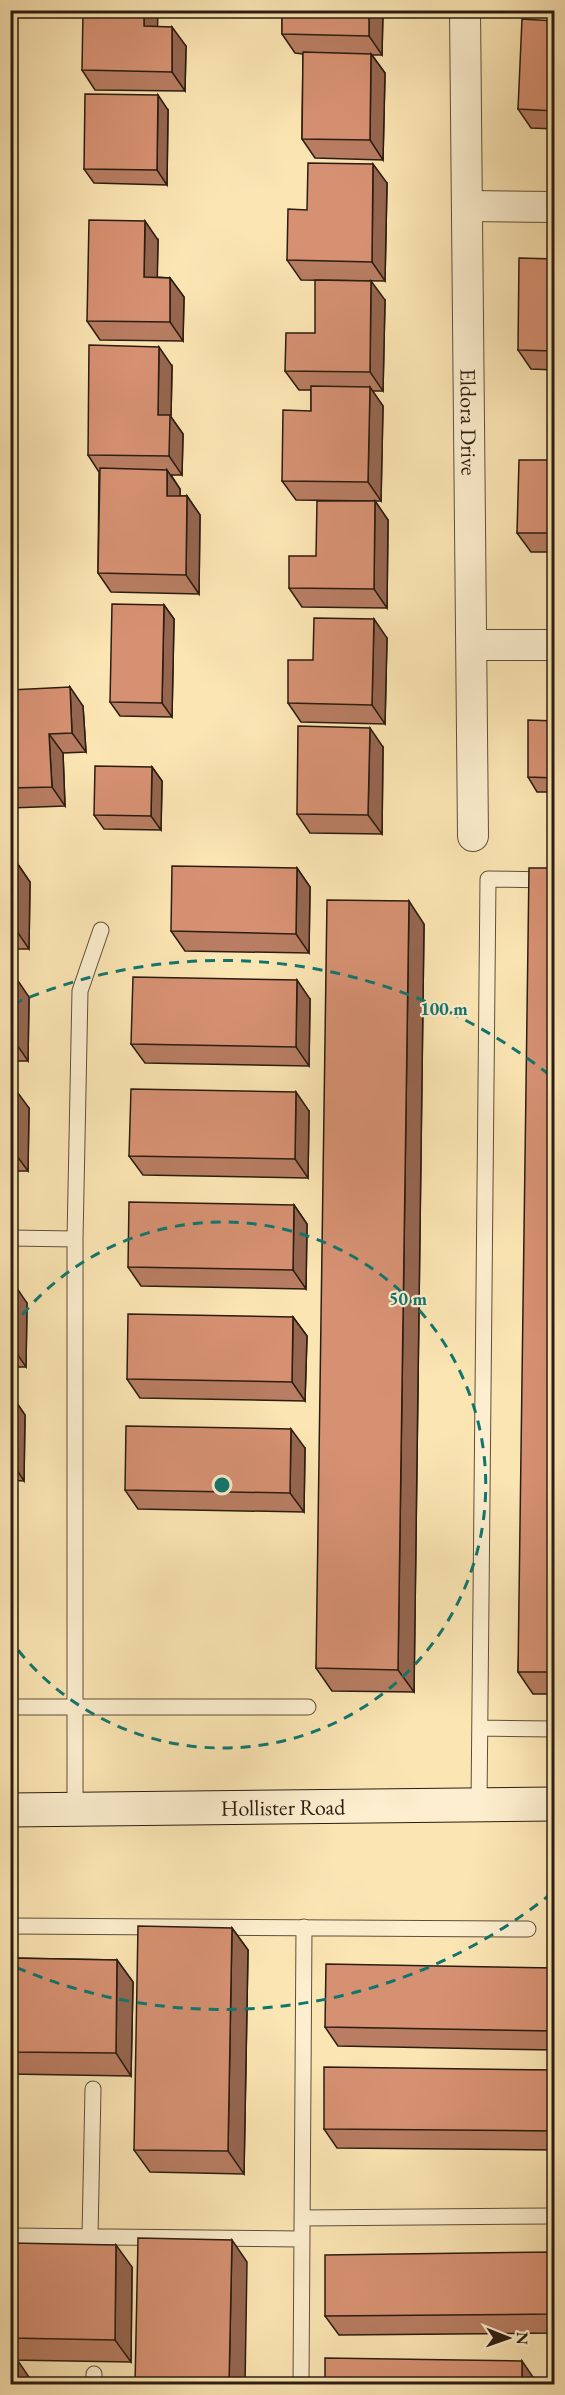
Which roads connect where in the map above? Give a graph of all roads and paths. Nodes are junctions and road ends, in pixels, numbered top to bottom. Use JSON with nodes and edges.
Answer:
{"nodes":[{"id":1,"x":465,"y":10,"type":"edge"},
{"id":2,"x":468,"y":206,"type":"junction"},
{"id":3,"x":555,"y":207,"type":"edge"},
{"id":4,"x":472,"y":645,"type":"junction"},
{"id":5,"x":555,"y":645,"type":"edge"},
{"id":6,"x":473,"y":836,"type":"dead end"},
{"id":7,"x":555,"y":880,"type":"edge"},
{"id":8,"x":101,"y":930,"type":"dead end"},
{"id":9,"x":10,"y":1238,"type":"edge"},
{"id":10,"x":75,"y":1239,"type":"junction"},
{"id":11,"x":10,"y":1707,"type":"edge"},
{"id":12,"x":75,"y":1707,"type":"junction"},
{"id":13,"x":308,"y":1707,"type":"dead end"},
{"id":14,"x":480,"y":1728,"type":"junction"},
{"id":15,"x":555,"y":1729,"type":"edge"},
{"id":16,"x":555,"y":1804,"type":"edge"},
{"id":17,"x":479,"y":1805,"type":"junction"},
{"id":18,"x":10,"y":1810,"type":"edge"},
{"id":19,"x":75,"y":1810,"type":"junction"},
{"id":20,"x":10,"y":1926,"type":"edge"},
{"id":21,"x":304,"y":1927,"type":"junction"},
{"id":22,"x":528,"y":1929,"type":"dead end"},
{"id":23,"x":93,"y":2089,"type":"dead end"},
{"id":24,"x":555,"y":2216,"type":"edge"},
{"id":25,"x":302,"y":2218,"type":"junction"},
{"id":26,"x":10,"y":2235,"type":"edge"},
{"id":27,"x":90,"y":2236,"type":"junction"},
{"id":28,"x":302,"y":2239,"type":"junction"},
{"id":29,"x":301,"y":2385,"type":"edge"}],
"edges":[{"from":1,"to":2,"type":"street","name":"Eldora Drive"},
{"from":2,"to":3,"type":"street"},
{"from":2,"to":4,"type":"street","name":"Eldora Drive"},
{"from":4,"to":5,"type":"street"},
{"from":4,"to":6,"type":"street","name":"Eldora Drive"},
{"from":7,"to":14,"type":"lane"},
{"from":8,"to":10,"type":"lane"},
{"from":9,"to":10,"type":"lane"},
{"from":10,"to":12,"type":"lane"},
{"from":11,"to":12,"type":"lane"},
{"from":12,"to":13,"type":"lane"},
{"from":12,"to":19,"type":"lane"},
{"from":14,"to":15,"type":"lane"},
{"from":14,"to":17,"type":"lane"},
{"from":16,"to":17,"type":"street","name":"Hollister Road"},
{"from":17,"to":19,"type":"street","name":"Hollister Road"},
{"from":18,"to":19,"type":"street","name":"Hollister Road"},
{"from":20,"to":21,"type":"lane"},
{"from":21,"to":22,"type":"lane"},
{"from":21,"to":25,"type":"lane"},
{"from":23,"to":27,"type":"lane"},
{"from":24,"to":25,"type":"lane"},
{"from":25,"to":28,"type":"lane"},
{"from":26,"to":27,"type":"lane"},
{"from":27,"to":28,"type":"lane"},
{"from":28,"to":29,"type":"lane"}]}
